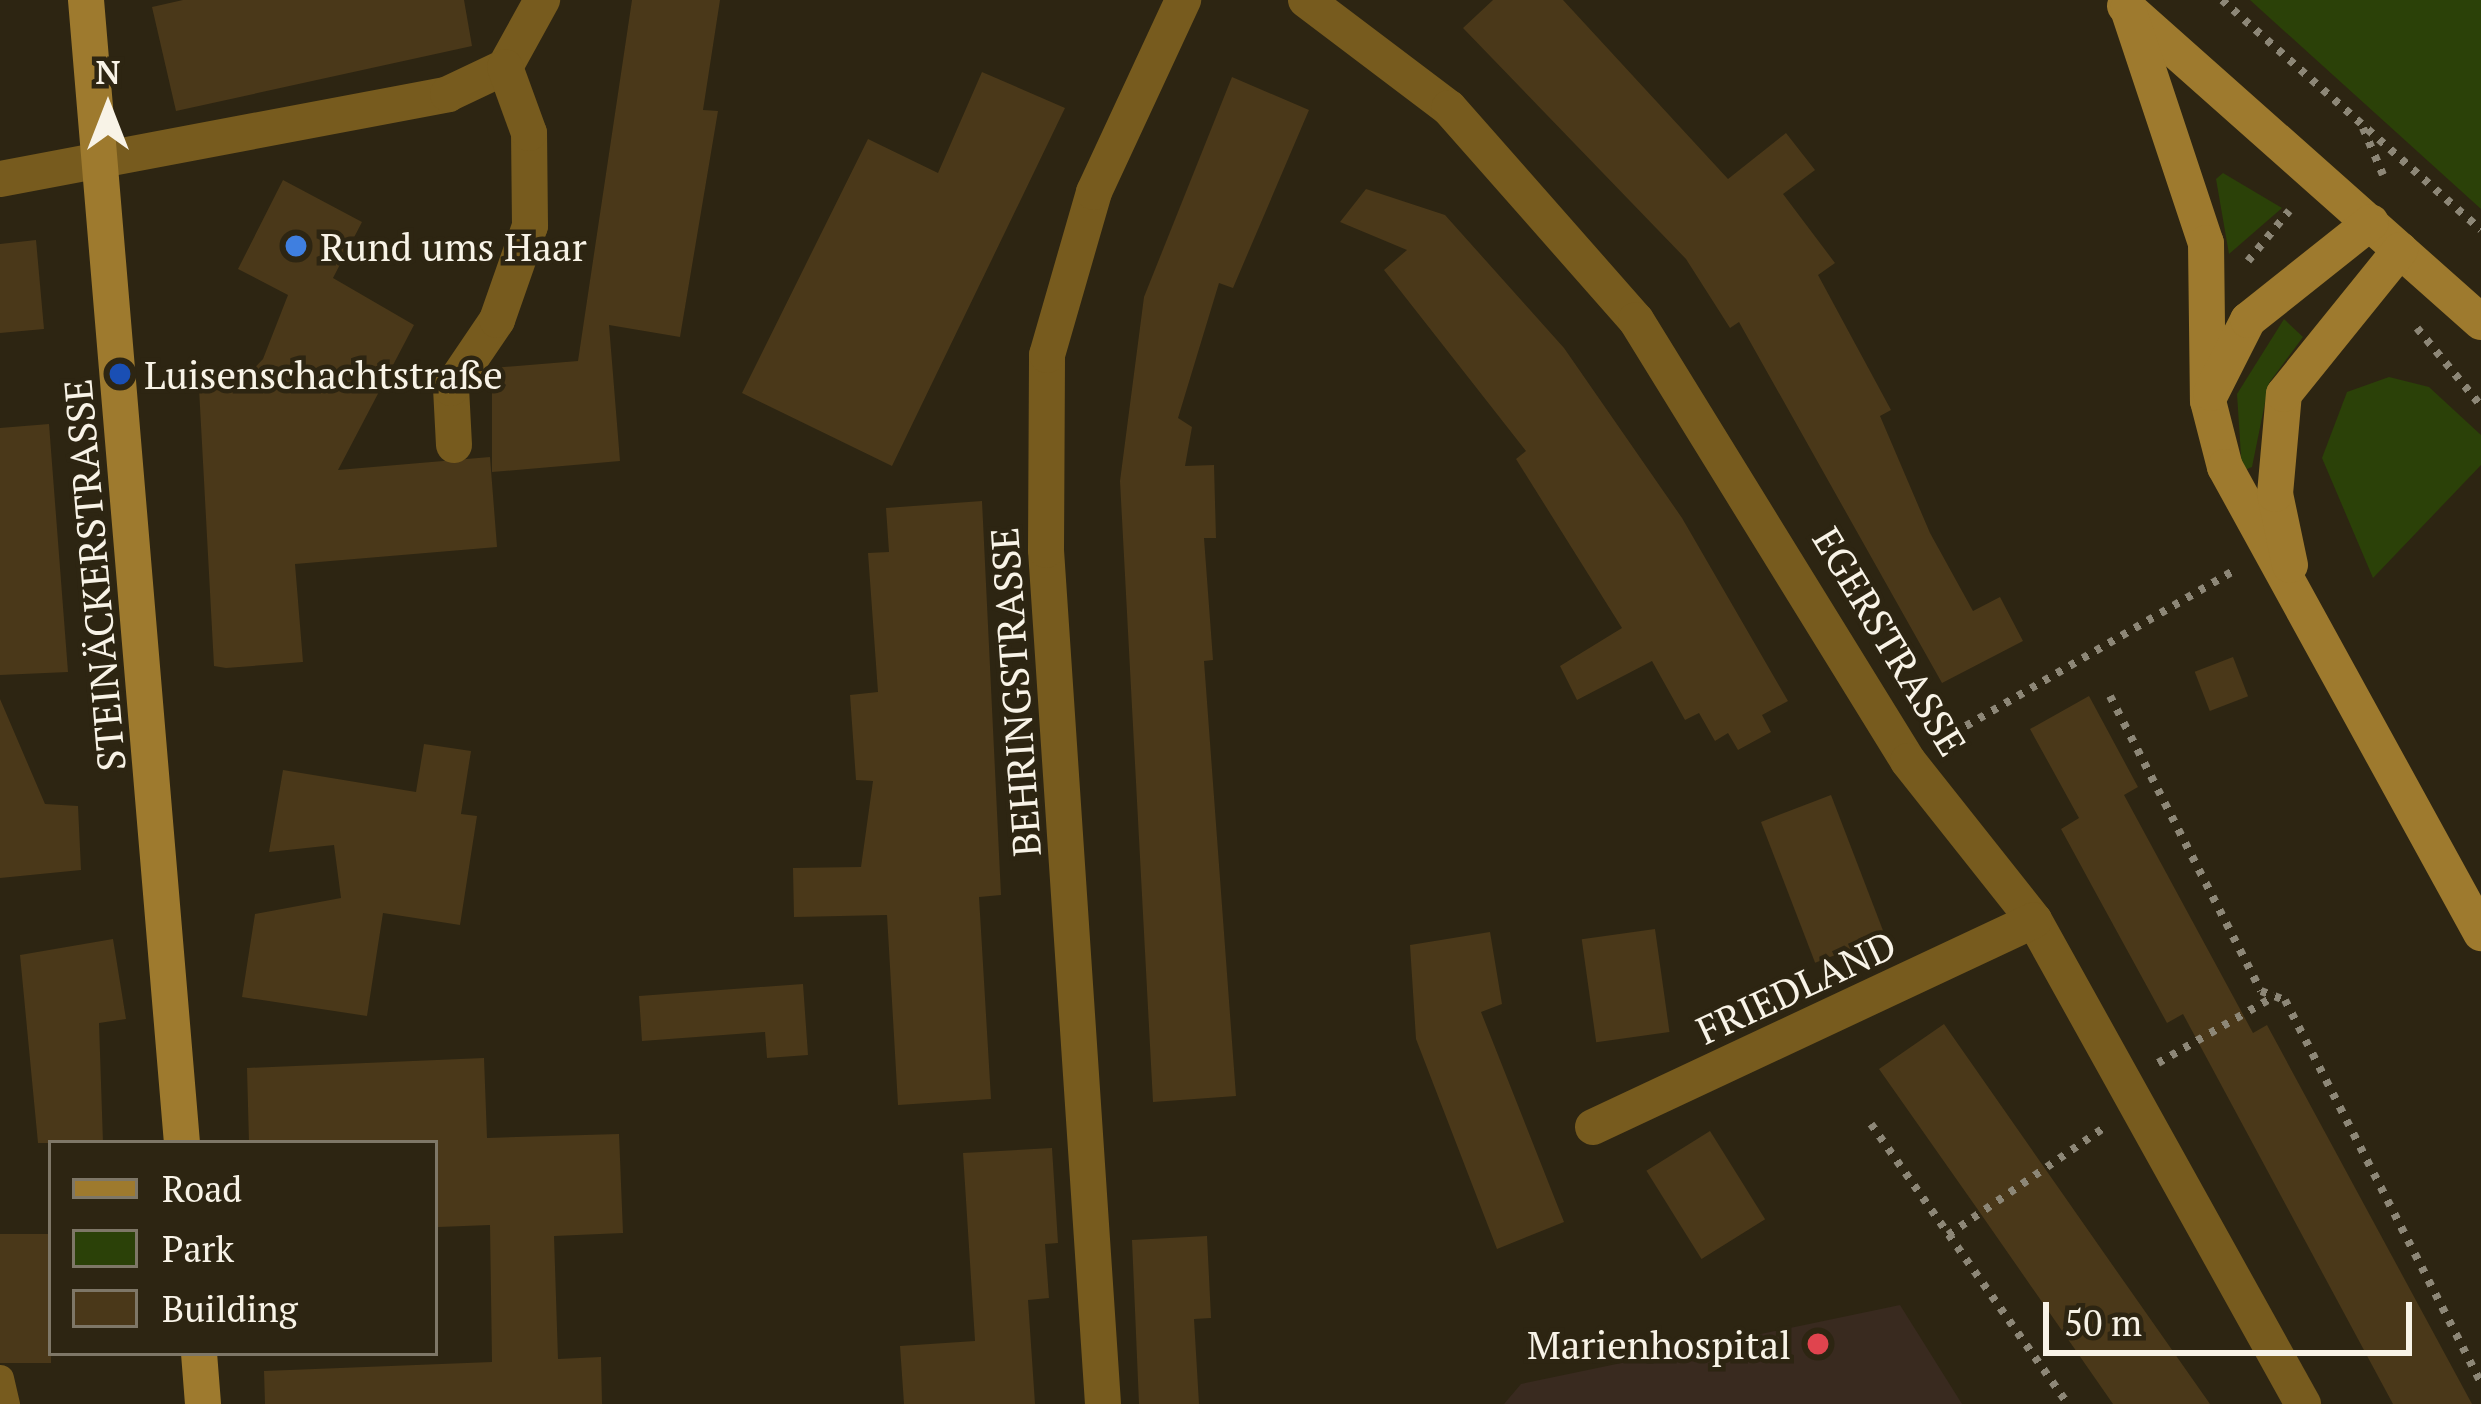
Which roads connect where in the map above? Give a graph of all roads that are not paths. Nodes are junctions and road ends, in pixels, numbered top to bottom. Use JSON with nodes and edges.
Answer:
{"nodes":[{"id":1,"x":86,"y":0,"type":"edge"},
{"id":2,"x":542,"y":0,"type":"edge"},
{"id":3,"x":1183,"y":0,"type":"edge"},
{"id":4,"x":1306,"y":0,"type":"edge"},
{"id":5,"x":2123,"y":4,"type":"edge"},
{"id":6,"x":505,"y":67,"type":"junction"},
{"id":7,"x":102,"y":163,"type":"junction"},
{"id":8,"x":0,"y":179,"type":"edge"},
{"id":9,"x":2371,"y":222,"type":"junction"},
{"id":10,"x":2400,"y":250,"type":"junction"},
{"id":11,"x":2481,"y":322,"type":"edge"},
{"id":12,"x":2208,"y":401,"type":"junction"},
{"id":13,"x":454,"y":445,"type":"dead end"},
{"id":14,"x":2293,"y":580,"type":"junction"},
{"id":15,"x":2034,"y":920,"type":"junction"},
{"id":16,"x":2481,"y":933,"type":"edge"},
{"id":17,"x":1593,"y":1127,"type":"dead end"},
{"id":18,"x":182,"y":1140,"type":"edge"},
{"id":19,"x":199,"y":1356,"type":"edge"},
{"id":20,"x":0,"y":1378,"type":"edge"},
{"id":21,"x":6,"y":1404,"type":"edge"},
{"id":22,"x":203,"y":1404,"type":"edge"},
{"id":23,"x":1103,"y":1404,"type":"edge"},
{"id":24,"x":2302,"y":1404,"type":"edge"}],
"edges":[{"from":1,"to":7,"type":"main road","name":"STEINÄCKERSTRASSE"},
{"from":2,"to":6,"type":"street"},
{"from":3,"to":23,"type":"street","name":"BEHRINGSTRASSE"},
{"from":4,"to":15,"type":"street","name":"EGERSTRASSE"},
{"from":5,"to":9,"type":"main road"},
{"from":5,"to":12,"type":"main road"},
{"from":6,"to":7,"type":"street"},
{"from":6,"to":13,"type":"street"},
{"from":7,"to":8,"type":"street"},
{"from":7,"to":18,"type":"main road","name":"STEINÄCKERSTRASSE"},
{"from":9,"to":10,"type":"main road"},
{"from":9,"to":12,"type":"main road"},
{"from":10,"to":11,"type":"main road"},
{"from":10,"to":14,"type":"main road"},
{"from":12,"to":14,"type":"main road"},
{"from":14,"to":16,"type":"main road"},
{"from":15,"to":17,"type":"street","name":"FRIEDLAND"},
{"from":15,"to":24,"type":"street","name":"EGERSTRASSE"},
{"from":19,"to":22,"type":"main road"},
{"from":20,"to":21,"type":"lane"}]}
